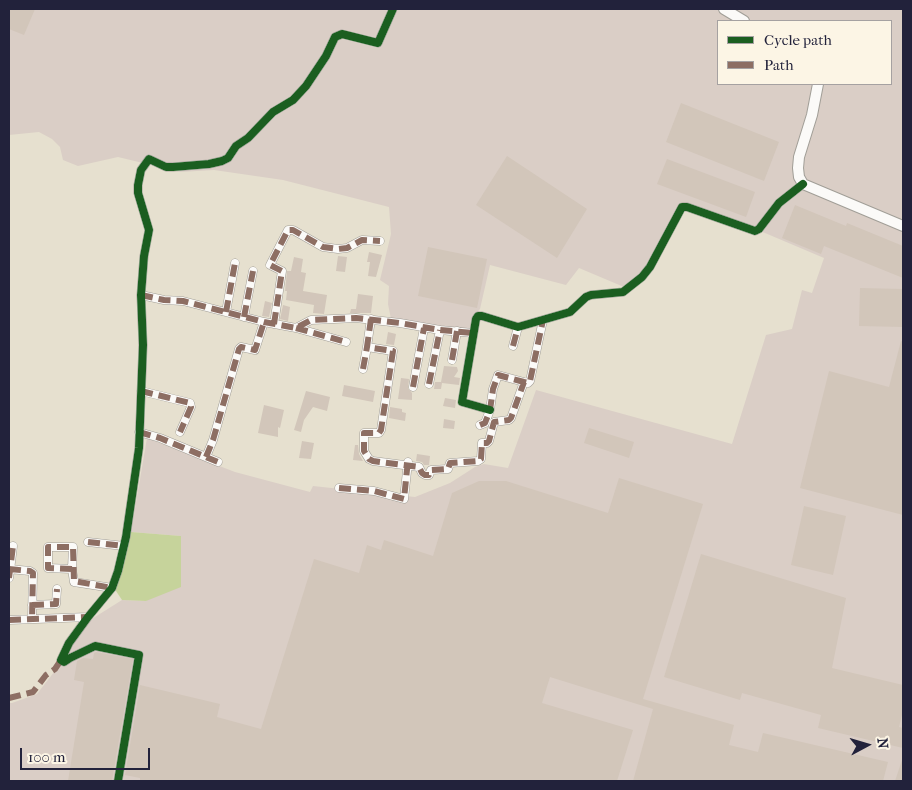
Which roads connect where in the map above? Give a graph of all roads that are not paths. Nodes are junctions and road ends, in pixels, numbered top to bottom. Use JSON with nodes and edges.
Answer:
{"nodes":[{"id":1,"x":393,"y":9,"type":"edge"},
{"id":2,"x":724,"y":9,"type":"edge"},
{"id":3,"x":742,"y":20,"type":"edge"},
{"id":4,"x":818,"y":85,"type":"edge"},
{"id":5,"x":803,"y":184,"type":"junction"},
{"id":6,"x":903,"y":226,"type":"edge"},
{"id":7,"x":380,"y":241,"type":"dead end"},
{"id":8,"x":235,"y":263,"type":"dead end"},
{"id":9,"x":252,"y":271,"type":"dead end"},
{"id":10,"x":141,"y":295,"type":"junction"},
{"id":11,"x":226,"y":312,"type":"junction"},
{"id":12,"x":244,"y":317,"type":"junction"},
{"id":13,"x":371,"y":319,"type":"junction"},
{"id":14,"x":543,"y":320,"type":"junction"},
{"id":15,"x":264,"y":322,"type":"junction"},
{"id":16,"x":274,"y":324,"type":"junction"},
{"id":17,"x":296,"y":328,"type":"junction"},
{"id":18,"x":424,"y":328,"type":"junction"},
{"id":19,"x":518,"y":328,"type":"junction"},
{"id":20,"x":440,"y":330,"type":"junction"},
{"id":21,"x":457,"y":331,"type":"junction"},
{"id":22,"x":473,"y":333,"type":"junction"},
{"id":23,"x":346,"y":342,"type":"dead end"},
{"id":24,"x":513,"y":346,"type":"dead end"},
{"id":25,"x":367,"y":347,"type":"junction"},
{"id":26,"x":452,"y":360,"type":"dead end"},
{"id":27,"x":363,"y":369,"type":"dead end"},
{"id":28,"x":524,"y":382,"type":"junction"},
{"id":29,"x":430,"y":384,"type":"dead end"},
{"id":30,"x":413,"y":387,"type":"dead end"},
{"id":31,"x":142,"y":391,"type":"junction"},
{"id":32,"x":490,"y":410,"type":"junction"},
{"id":33,"x":480,"y":425,"type":"dead end"},
{"id":34,"x":140,"y":432,"type":"junction"},
{"id":35,"x":180,"y":432,"type":"dead end"},
{"id":36,"x":206,"y":457,"type":"junction"},
{"id":37,"x":218,"y":462,"type":"dead end"},
{"id":38,"x":408,"y":463,"type":"junction"},
{"id":39,"x":339,"y":488,"type":"dead end"},
{"id":40,"x":88,"y":542,"type":"dead end"},
{"id":41,"x":13,"y":546,"type":"dead end"},
{"id":42,"x":124,"y":546,"type":"junction"},
{"id":43,"x":9,"y":569,"type":"edge"},
{"id":44,"x":72,"y":569,"type":"dead end"},
{"id":45,"x":9,"y":578,"type":"edge"},
{"id":46,"x":112,"y":588,"type":"junction"},
{"id":47,"x":57,"y":589,"type":"dead end"},
{"id":48,"x":32,"y":605,"type":"junction"},
{"id":49,"x":88,"y":617,"type":"junction"},
{"id":50,"x":32,"y":618,"type":"junction"},
{"id":51,"x":9,"y":620,"type":"edge"},
{"id":52,"x":118,"y":781,"type":"edge"}],
"edges":[{"from":1,"to":10,"type":"street"},
{"from":2,"to":3,"type":"main road"},
{"from":4,"to":5,"type":"main road"},
{"from":5,"to":6,"type":"main road"},
{"from":5,"to":14,"type":"street"},
{"from":7,"to":16,"type":"street"},
{"from":8,"to":11,"type":"street"},
{"from":9,"to":12,"type":"street"},
{"from":10,"to":11,"type":"street"},
{"from":10,"to":31,"type":"street"},
{"from":11,"to":12,"type":"street"},
{"from":12,"to":15,"type":"street"},
{"from":13,"to":17,"type":"street"},
{"from":13,"to":18,"type":"street"},
{"from":13,"to":25,"type":"street"},
{"from":14,"to":19,"type":"street"},
{"from":14,"to":28,"type":"street"},
{"from":15,"to":16,"type":"street"},
{"from":15,"to":36,"type":"street"},
{"from":16,"to":17,"type":"street"},
{"from":17,"to":23,"type":"street"},
{"from":18,"to":20,"type":"street"},
{"from":18,"to":30,"type":"street"},
{"from":19,"to":22,"type":"street"},
{"from":19,"to":24,"type":"street"},
{"from":20,"to":21,"type":"street"},
{"from":20,"to":29,"type":"street"},
{"from":21,"to":22,"type":"street"},
{"from":21,"to":26,"type":"street"},
{"from":22,"to":32,"type":"street"},
{"from":25,"to":27,"type":"street"},
{"from":25,"to":38,"type":"street"},
{"from":28,"to":32,"type":"street"},
{"from":28,"to":38,"type":"street"},
{"from":31,"to":34,"type":"street"},
{"from":31,"to":35,"type":"street"},
{"from":32,"to":33,"type":"street"},
{"from":34,"to":36,"type":"street"},
{"from":34,"to":42,"type":"street"},
{"from":36,"to":37,"type":"street"},
{"from":38,"to":39,"type":"street"},
{"from":40,"to":42,"type":"street"},
{"from":41,"to":43,"type":"street"},
{"from":42,"to":46,"type":"street"},
{"from":43,"to":45,"type":"street"},
{"from":43,"to":48,"type":"street"},
{"from":44,"to":46,"type":"street"},
{"from":46,"to":49,"type":"street"},
{"from":47,"to":48,"type":"street"},
{"from":48,"to":50,"type":"street"},
{"from":49,"to":50,"type":"street"},
{"from":49,"to":52,"type":"street"},
{"from":50,"to":51,"type":"street"}]}
